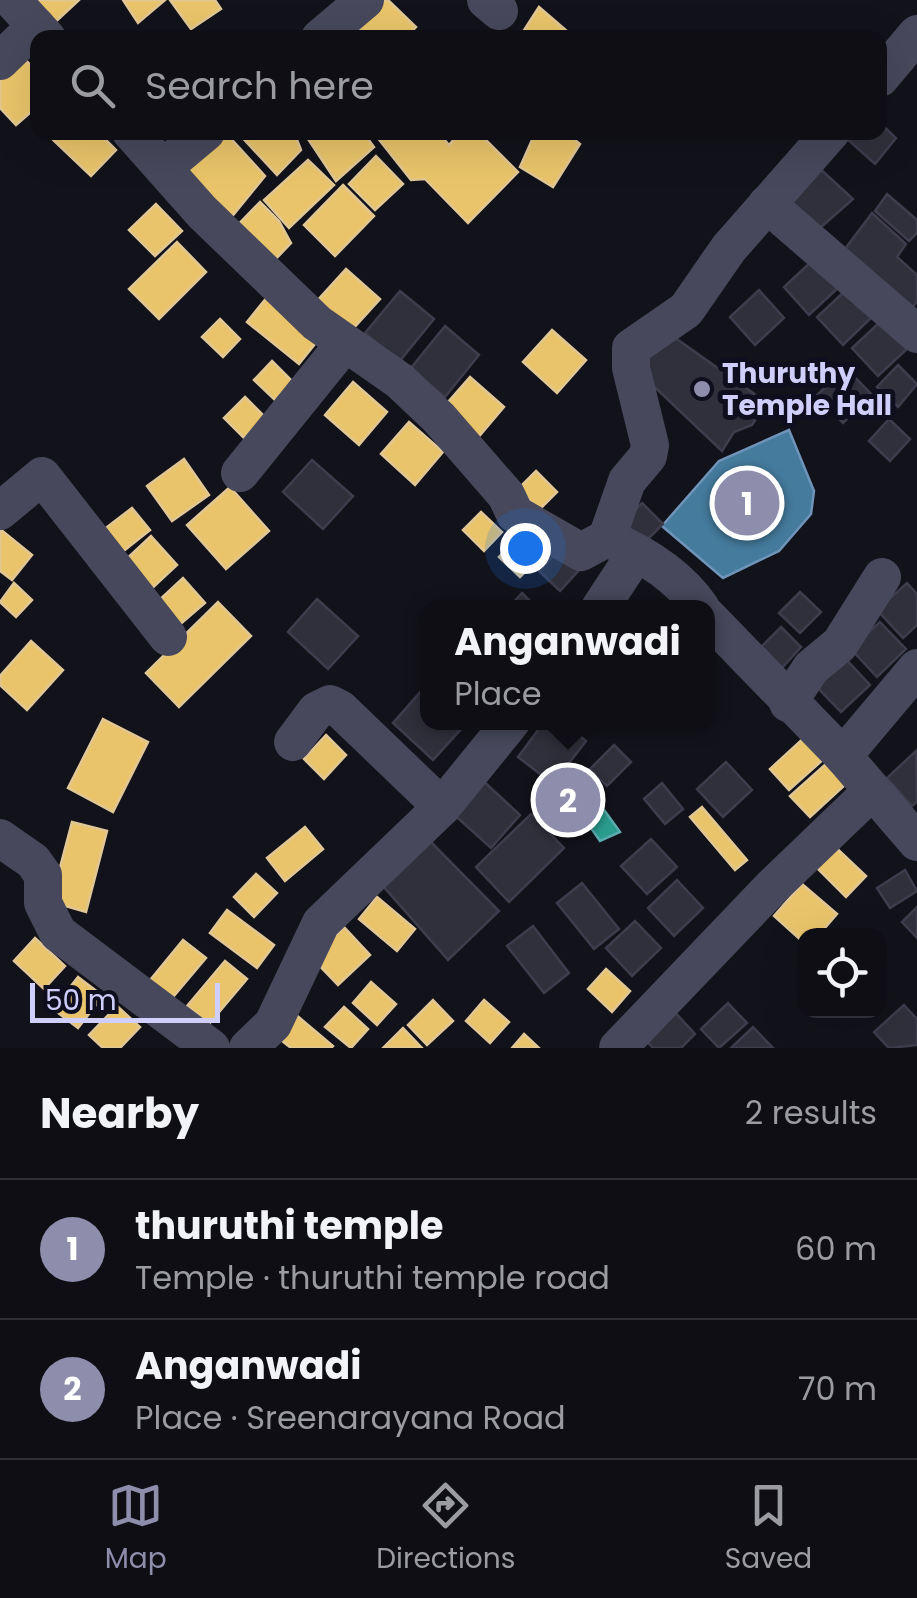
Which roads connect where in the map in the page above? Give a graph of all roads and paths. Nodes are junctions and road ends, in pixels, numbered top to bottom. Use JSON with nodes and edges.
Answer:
{"nodes":[{"id":1,"x":365,"y":0,"type":"edge"},
{"id":2,"x":32,"y":21,"type":"edge"},
{"id":3,"x":329,"y":30,"type":"edge"},
{"id":4,"x":917,"y":34,"type":"edge"},
{"id":5,"x":0,"y":61,"type":"edge"},
{"id":6,"x":887,"y":70,"type":"edge"},
{"id":7,"x":138,"y":140,"type":"edge"},
{"id":8,"x":196,"y":140,"type":"edge"},
{"id":9,"x":824,"y":140,"type":"edge"},
{"id":10,"x":163,"y":168,"type":"junction"},
{"id":11,"x":767,"y":204,"type":"junction"},
{"id":12,"x":917,"y":334,"type":"edge"},
{"id":13,"x":346,"y":343,"type":"junction"},
{"id":14,"x":240,"y":472,"type":"dead end"},
{"id":15,"x":0,"y":510,"type":"edge"},
{"id":16,"x":621,"y":546,"type":"junction"},
{"id":17,"x":882,"y":577,"type":"dead end"},
{"id":18,"x":603,"y":600,"type":"edge"},
{"id":19,"x":693,"y":600,"type":"edge"},
{"id":20,"x":715,"y":625,"type":"edge"},
{"id":21,"x":168,"y":637,"type":"dead end"},
{"id":22,"x":917,"y":668,"type":"edge"},
{"id":23,"x":788,"y":703,"type":"junction"},
{"id":24,"x":505,"y":730,"type":"edge"},
{"id":25,"x":293,"y":742,"type":"dead end"},
{"id":26,"x":844,"y":756,"type":"junction"},
{"id":27,"x":872,"y":791,"type":"junction"},
{"id":28,"x":442,"y":807,"type":"junction"},
{"id":29,"x":0,"y":838,"type":"edge"},
{"id":30,"x":917,"y":842,"type":"edge"},
{"id":31,"x":211,"y":1048,"type":"edge"},
{"id":32,"x":248,"y":1048,"type":"edge"},
{"id":33,"x":618,"y":1048,"type":"edge"}],
"edges":[{"from":1,"to":3,"type":"street"},
{"from":2,"to":5,"type":"street"},
{"from":4,"to":6,"type":"street"},
{"from":7,"to":10,"type":"street"},
{"from":8,"to":10,"type":"street"},
{"from":9,"to":11,"type":"street"},
{"from":10,"to":13,"type":"street"},
{"from":11,"to":12,"type":"street"},
{"from":11,"to":16,"type":"street"},
{"from":13,"to":14,"type":"street"},
{"from":13,"to":16,"type":"street"},
{"from":15,"to":21,"type":"street"},
{"from":16,"to":18,"type":"street"},
{"from":16,"to":19,"type":"street"},
{"from":17,"to":23,"type":"street"},
{"from":20,"to":23,"type":"street"},
{"from":22,"to":26,"type":"street"},
{"from":23,"to":26,"type":"street"},
{"from":24,"to":28,"type":"street"},
{"from":25,"to":28,"type":"street"},
{"from":26,"to":27,"type":"street"},
{"from":27,"to":30,"type":"street"},
{"from":27,"to":33,"type":"street"},
{"from":28,"to":32,"type":"street"},
{"from":29,"to":31,"type":"street"}]}
